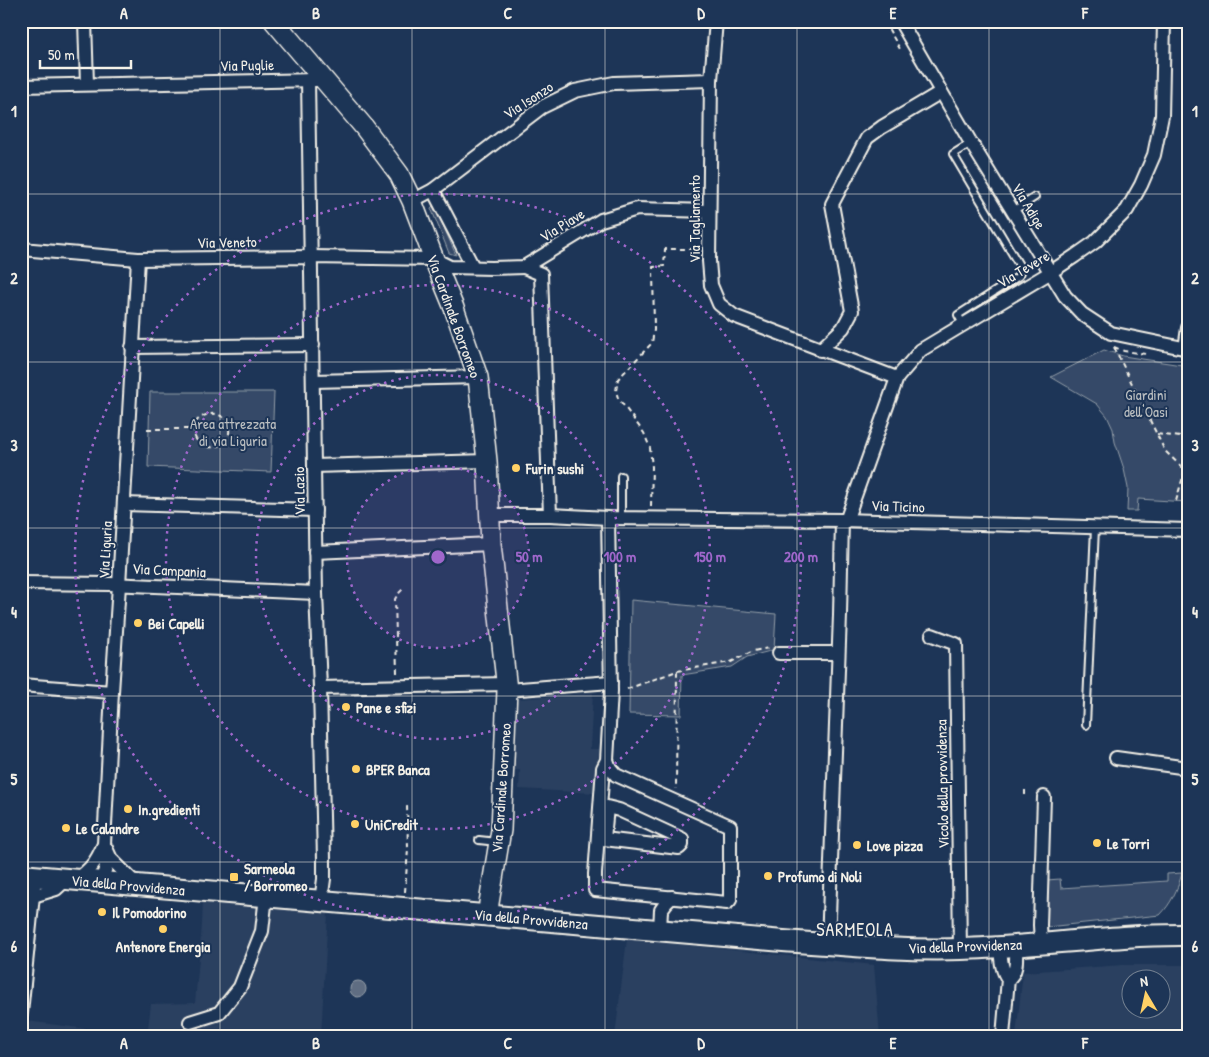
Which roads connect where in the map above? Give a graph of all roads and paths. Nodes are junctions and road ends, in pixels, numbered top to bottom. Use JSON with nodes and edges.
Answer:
{"nodes":[{"id":1,"x":86,"y":21,"type":"edge"},
{"id":2,"x":274,"y":21,"type":"edge"},
{"id":3,"x":716,"y":21,"type":"edge"},
{"id":4,"x":900,"y":21,"type":"edge"},
{"id":5,"x":1164,"y":21,"type":"edge"},
{"id":6,"x":316,"y":80,"type":"junction"},
{"id":7,"x":712,"y":80,"type":"junction"},
{"id":8,"x":87,"y":84,"type":"junction"},
{"id":9,"x":21,"y":86,"type":"edge"},
{"id":10,"x":940,"y":92,"type":"junction"},
{"id":11,"x":971,"y":143,"type":"junction"},
{"id":12,"x":433,"y":190,"type":"junction"},
{"id":13,"x":1035,"y":197,"type":"dead end"},
{"id":14,"x":412,"y":201,"type":"junction"},
{"id":15,"x":709,"y":211,"type":"junction"},
{"id":16,"x":1013,"y":211,"type":"junction"},
{"id":17,"x":21,"y":249,"type":"edge"},
{"id":18,"x":700,"y":249,"type":"dead end"},
{"id":19,"x":312,"y":257,"type":"junction"},
{"id":20,"x":138,"y":259,"type":"junction"},
{"id":21,"x":434,"y":259,"type":"junction"},
{"id":22,"x":473,"y":268,"type":"junction"},
{"id":23,"x":524,"y":268,"type":"junction"},
{"id":24,"x":1050,"y":272,"type":"junction"},
{"id":25,"x":963,"y":324,"type":"junction"},
{"id":26,"x":1188,"y":328,"type":"edge"},
{"id":27,"x":312,"y":345,"type":"junction"},
{"id":28,"x":132,"y":347,"type":"junction"},
{"id":29,"x":1114,"y":347,"type":"dead end"},
{"id":30,"x":1186,"y":349,"type":"edge"},
{"id":31,"x":820,"y":350,"type":"junction"},
{"id":32,"x":478,"y":377,"type":"junction"},
{"id":33,"x":897,"y":378,"type":"junction"},
{"id":34,"x":314,"y":381,"type":"junction"},
{"id":35,"x":147,"y":429,"type":"dead end"},
{"id":36,"x":194,"y":429,"type":"junction"},
{"id":37,"x":1157,"y":434,"type":"junction"},
{"id":38,"x":1188,"y":438,"type":"edge"},
{"id":39,"x":487,"y":461,"type":"junction"},
{"id":40,"x":314,"y":466,"type":"junction"},
{"id":41,"x":1186,"y":472,"type":"edge"},
{"id":42,"x":621,"y":476,"type":"dead end"},
{"id":43,"x":1176,"y":501,"type":"dead end"},
{"id":44,"x":124,"y":504,"type":"junction"},
{"id":45,"x":651,"y":506,"type":"dead end"},
{"id":46,"x":315,"y":510,"type":"junction"},
{"id":47,"x":489,"y":515,"type":"junction"},
{"id":48,"x":550,"y":515,"type":"junction"},
{"id":49,"x":614,"y":518,"type":"junction"},
{"id":50,"x":844,"y":520,"type":"junction"},
{"id":51,"x":1095,"y":528,"type":"junction"},
{"id":52,"x":1188,"y":530,"type":"edge"},
{"id":53,"x":491,"y":544,"type":"junction"},
{"id":54,"x":315,"y":552,"type":"junction"},
{"id":55,"x":21,"y":583,"type":"edge"},
{"id":56,"x":119,"y":584,"type":"junction"},
{"id":57,"x":404,"y":589,"type":"dead end"},
{"id":58,"x":316,"y":593,"type":"junction"},
{"id":59,"x":932,"y":635,"type":"dead end"},
{"id":60,"x":779,"y":653,"type":"joint"},
{"id":61,"x":838,"y":653,"type":"junction"},
{"id":62,"x":677,"y":671,"type":"junction"},
{"id":63,"x":397,"y":679,"type":"dead end"},
{"id":64,"x":611,"y":682,"type":"junction"},
{"id":65,"x":21,"y":685,"type":"edge"},
{"id":66,"x":506,"y":687,"type":"junction"},
{"id":67,"x":320,"y":688,"type":"junction"},
{"id":68,"x":628,"y":689,"type":"dead end"},
{"id":69,"x":112,"y":692,"type":"junction"},
{"id":70,"x":1086,"y":725,"type":"dead end"},
{"id":71,"x":1116,"y":758,"type":"dead end"},
{"id":72,"x":607,"y":760,"type":"junction"},
{"id":73,"x":1188,"y":768,"type":"edge"},
{"id":74,"x":616,"y":775,"type":"junction"},
{"id":75,"x":602,"y":785,"type":"junction"},
{"id":76,"x":1025,"y":790,"type":"dead end"},
{"id":77,"x":676,"y":792,"type":"dead end"},
{"id":78,"x":1025,"y":797,"type":"dead end"},
{"id":79,"x":1044,"y":797,"type":"dead end"},
{"id":80,"x":407,"y":805,"type":"dead end"},
{"id":81,"x":604,"y":839,"type":"joint"},
{"id":82,"x":479,"y":840,"type":"dead end"},
{"id":83,"x":499,"y":843,"type":"junction"},
{"id":84,"x":104,"y":844,"type":"junction"},
{"id":85,"x":71,"y":880,"type":"junction"},
{"id":86,"x":100,"y":882,"type":"junction"},
{"id":87,"x":137,"y":885,"type":"junction"},
{"id":88,"x":30,"y":893,"type":"edge"},
{"id":89,"x":405,"y":893,"type":"dead end"},
{"id":90,"x":646,"y":895,"type":"junction"},
{"id":91,"x":266,"y":896,"type":"junction"},
{"id":92,"x":672,"y":897,"type":"junction"},
{"id":93,"x":322,"y":901,"type":"junction"},
{"id":94,"x":661,"y":910,"type":"junction"},
{"id":95,"x":488,"y":916,"type":"junction"},
{"id":96,"x":660,"y":930,"type":"junction"},
{"id":97,"x":1187,"y":932,"type":"edge"},
{"id":98,"x":1041,"y":943,"type":"junction"},
{"id":99,"x":828,"y":944,"type":"junction"},
{"id":100,"x":1008,"y":946,"type":"junction"},
{"id":101,"x":960,"y":949,"type":"junction"},
{"id":102,"x":21,"y":1013,"type":"edge"},
{"id":103,"x":190,"y":1022,"type":"dead end"},
{"id":104,"x":1003,"y":1036,"type":"edge"}],
"edges":[{"from":1,"to":8,"type":"street"},
{"from":2,"to":6,"type":"street","name":"Via Cardinale Borromeo"},
{"from":3,"to":7,"type":"street","name":"Via Tagliamento"},
{"from":4,"to":10,"type":"street","name":"Via Adige"},
{"from":5,"to":24,"type":"street","name":"Via Tevere"},
{"from":6,"to":8,"type":"street","name":"Via Puglie"},
{"from":6,"to":14,"type":"street","name":"Via Cardinale Borromeo"},
{"from":6,"to":19,"type":"street","name":"Via Lazio"},
{"from":7,"to":12,"type":"street","name":"Via Isonzo"},
{"from":7,"to":15,"type":"street","name":"Via Tagliamento"},
{"from":8,"to":9,"type":"street","name":"Via Puglie"},
{"from":10,"to":11,"type":"street","name":"Via Adige"},
{"from":10,"to":31,"type":"street"},
{"from":11,"to":16,"type":"street","name":"Via Adige"},
{"from":11,"to":25,"type":"lane"},
{"from":12,"to":14,"type":"street","name":"Via Isonzo"},
{"from":12,"to":22,"type":"street"},
{"from":13,"to":16,"type":"lane"},
{"from":14,"to":21,"type":"street","name":"Via Cardinale Borromeo"},
{"from":15,"to":23,"type":"street","name":"Via Piave"},
{"from":15,"to":31,"type":"street","name":"Via Tagliamento"},
{"from":16,"to":24,"type":"street","name":"Via Adige"},
{"from":17,"to":20,"type":"street","name":"Via Veneto"},
{"from":18,"to":45,"type":"path"},
{"from":19,"to":20,"type":"street","name":"Via Veneto"},
{"from":19,"to":21,"type":"street","name":"Via Veneto"},
{"from":19,"to":27,"type":"street","name":"Via Lazio"},
{"from":20,"to":28,"type":"street","name":"Via Liguria"},
{"from":21,"to":22,"type":"street"},
{"from":21,"to":32,"type":"street","name":"Via Cardinale Borromeo"},
{"from":22,"to":23,"type":"street"},
{"from":23,"to":48,"type":"street"},
{"from":24,"to":25,"type":"street","name":"Via Tevere"},
{"from":24,"to":30,"type":"street","name":"Via Adige"},
{"from":25,"to":33,"type":"street","name":"Via Tevere"},
{"from":26,"to":30,"type":"street"},
{"from":27,"to":28,"type":"street"},
{"from":27,"to":34,"type":"street","name":"Via Lazio"},
{"from":28,"to":44,"type":"street","name":"Via Liguria"},
{"from":29,"to":37,"type":"path"},
{"from":31,"to":33,"type":"street","name":"Via Tagliamento"},
{"from":32,"to":34,"type":"street"},
{"from":32,"to":39,"type":"street","name":"Via Cardinale Borromeo"},
{"from":33,"to":50,"type":"street","name":"Via Tevere"},
{"from":34,"to":40,"type":"street","name":"Via Lazio"},
{"from":35,"to":36,"type":"path"},
{"from":36,"to":36,"type":"path"},
{"from":37,"to":38,"type":"path"},
{"from":37,"to":41,"type":"path"},
{"from":39,"to":40,"type":"street"},
{"from":39,"to":47,"type":"street","name":"Via Cardinale Borromeo"},
{"from":40,"to":46,"type":"street","name":"Via Lazio"},
{"from":41,"to":43,"type":"path"},
{"from":42,"to":49,"type":"lane"},
{"from":44,"to":46,"type":"street"},
{"from":44,"to":56,"type":"street","name":"Via Liguria"},
{"from":46,"to":54,"type":"street","name":"Via Lazio"},
{"from":47,"to":48,"type":"street","name":"Via Ticino"},
{"from":47,"to":53,"type":"street","name":"Via Cardinale Borromeo"},
{"from":48,"to":49,"type":"street","name":"Via Ticino"},
{"from":49,"to":50,"type":"street","name":"Via Ticino"},
{"from":49,"to":64,"type":"street"},
{"from":50,"to":51,"type":"street","name":"Via Ticino"},
{"from":50,"to":61,"type":"street","name":"Via Tevere"},
{"from":51,"to":52,"type":"street","name":"Via Ticino"},
{"from":51,"to":70,"type":"lane"},
{"from":53,"to":54,"type":"street"},
{"from":53,"to":66,"type":"street","name":"Via Cardinale Borromeo"},
{"from":54,"to":58,"type":"street","name":"Via Lazio"},
{"from":55,"to":56,"type":"street","name":"Via Campania"},
{"from":56,"to":58,"type":"street","name":"Via Campania"},
{"from":56,"to":69,"type":"street","name":"Via Liguria"},
{"from":57,"to":63,"type":"path"},
{"from":58,"to":67,"type":"street","name":"Via Lazio"},
{"from":59,"to":101,"type":"street","name":"Vicolo della provvidenza"},
{"from":60,"to":61,"type":"street"},
{"from":60,"to":62,"type":"path"},
{"from":61,"to":99,"type":"street","name":"Via Tevere"},
{"from":62,"to":68,"type":"path"},
{"from":62,"to":77,"type":"path"},
{"from":64,"to":66,"type":"street"},
{"from":64,"to":72,"type":"street"},
{"from":65,"to":69,"type":"street"},
{"from":66,"to":67,"type":"street"},
{"from":66,"to":83,"type":"street","name":"Via Cardinale Borromeo"},
{"from":67,"to":93,"type":"street","name":"Via Lazio"},
{"from":69,"to":84,"type":"street","name":"Via Liguria"},
{"from":71,"to":73,"type":"street"},
{"from":72,"to":74,"type":"street"},
{"from":72,"to":75,"type":"street"},
{"from":74,"to":75,"type":"street"},
{"from":74,"to":92,"type":"street"},
{"from":75,"to":90,"type":"street"},
{"from":76,"to":78,"type":"path"},
{"from":79,"to":98,"type":"street","name":"Via della Provvidenza"},
{"from":80,"to":89,"type":"path"},
{"from":81,"to":81,"type":"street"},
{"from":82,"to":83,"type":"lane"},
{"from":83,"to":95,"type":"street","name":"Via Cardinale Borromeo"},
{"from":84,"to":85,"type":"street","name":"Via Liguria"},
{"from":84,"to":86,"type":"street","name":"Via Liguria"},
{"from":84,"to":87,"type":"street"},
{"from":85,"to":86,"type":"main road","name":"Via della Provvidenza"},
{"from":85,"to":88,"type":"main road","name":"Via della Provvidenza"},
{"from":86,"to":87,"type":"main road","name":"Via della Provvidenza"},
{"from":87,"to":91,"type":"main road","name":"Via della Provvidenza"},
{"from":88,"to":102,"type":"street"},
{"from":90,"to":92,"type":"street"},
{"from":90,"to":94,"type":"street"},
{"from":91,"to":93,"type":"main road","name":"Via della Provvidenza"},
{"from":91,"to":103,"type":"street"},
{"from":92,"to":94,"type":"street"},
{"from":93,"to":95,"type":"main road","name":"Via della Provvidenza"},
{"from":94,"to":96,"type":"street"},
{"from":95,"to":96,"type":"main road","name":"Via della Provvidenza"},
{"from":96,"to":99,"type":"main road","name":"Via della Provvidenza"},
{"from":97,"to":98,"type":"main road","name":"Via della Provvidenza"},
{"from":98,"to":100,"type":"main road","name":"Via della Provvidenza"},
{"from":99,"to":101,"type":"main road","name":"Via della Provvidenza"},
{"from":100,"to":101,"type":"main road","name":"Via della Provvidenza"},
{"from":100,"to":104,"type":"street"}]}
